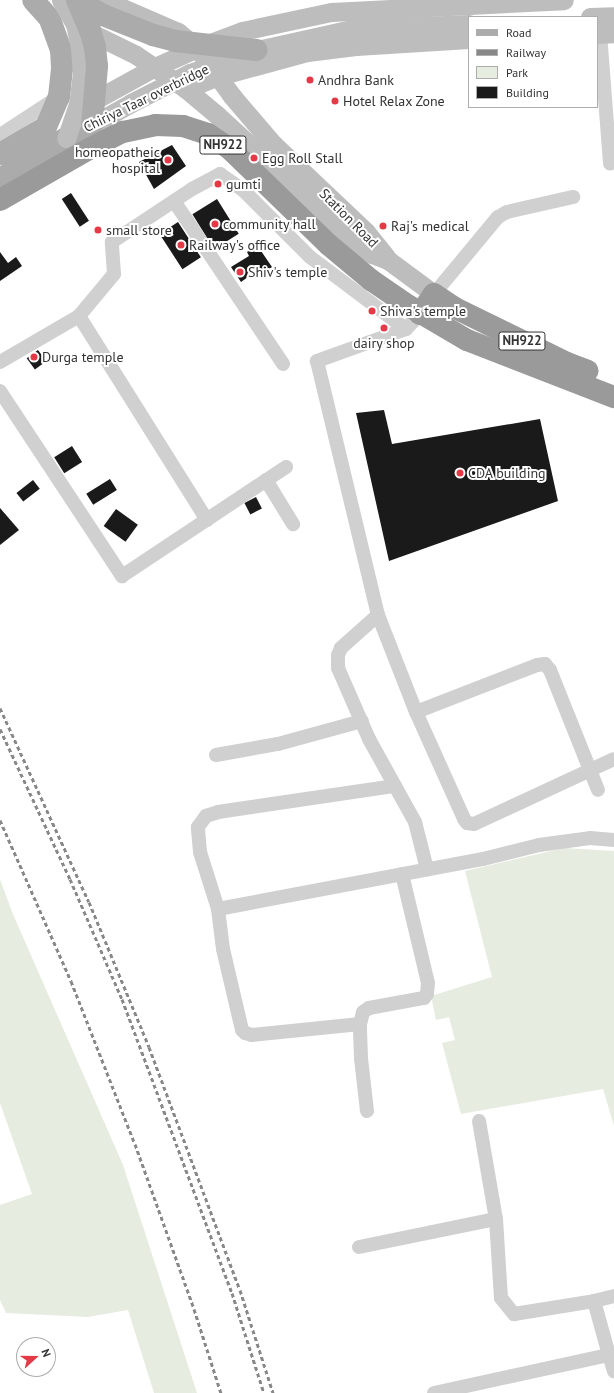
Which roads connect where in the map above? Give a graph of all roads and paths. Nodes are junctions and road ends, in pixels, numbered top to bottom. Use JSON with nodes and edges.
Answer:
{"nodes":[{"id":1,"x":34,"y":0,"type":"edge"},
{"id":2,"x":72,"y":0,"type":"edge"},
{"id":3,"x":104,"y":0,"type":"edge"},
{"id":4,"x":557,"y":0,"type":"edge"},
{"id":5,"x":564,"y":0,"type":"edge"},
{"id":6,"x":466,"y":2,"type":"edge"},
{"id":7,"x":495,"y":2,"type":"edge"},
{"id":8,"x":411,"y":4,"type":"edge"},
{"id":9,"x":614,"y":16,"type":"edge"},
{"id":10,"x":598,"y":17,"type":"edge"},
{"id":11,"x":50,"y":19,"type":"junction"},
{"id":12,"x":468,"y":24,"type":"edge"},
{"id":13,"x":604,"y":33,"type":"edge"},
{"id":14,"x":468,"y":39,"type":"edge"},
{"id":15,"x":197,"y":48,"type":"junction"},
{"id":16,"x":257,"y":50,"type":"junction"},
{"id":17,"x":155,"y":67,"type":"junction"},
{"id":18,"x":219,"y":76,"type":"junction"},
{"id":19,"x":186,"y":89,"type":"junction"},
{"id":20,"x":59,"y":97,"type":"junction"},
{"id":21,"x":92,"y":125,"type":"junction"},
{"id":22,"x":46,"y":127,"type":"junction"},
{"id":23,"x":66,"y":138,"type":"junction"},
{"id":24,"x":4,"y":145,"type":"edge"},
{"id":25,"x":253,"y":148,"type":"junction"},
{"id":26,"x":610,"y":164,"type":"dead end"},
{"id":27,"x":220,"y":174,"type":"junction"},
{"id":28,"x":0,"y":179,"type":"edge"},
{"id":29,"x":574,"y":197,"type":"dead end"},
{"id":30,"x":0,"y":200,"type":"edge"},
{"id":31,"x":174,"y":201,"type":"junction"},
{"id":32,"x":388,"y":260,"type":"junction"},
{"id":33,"x":434,"y":294,"type":"junction"},
{"id":34,"x":79,"y":316,"type":"junction"},
{"id":35,"x":412,"y":316,"type":"junction"},
{"id":36,"x":476,"y":319,"type":"junction"},
{"id":37,"x":467,"y":340,"type":"junction"},
{"id":38,"x":0,"y":362,"type":"edge"},
{"id":39,"x":283,"y":364,"type":"dead end"},
{"id":40,"x":614,"y":382,"type":"edge"},
{"id":41,"x":0,"y":391,"type":"edge"},
{"id":42,"x":614,"y":397,"type":"edge"},
{"id":43,"x":286,"y":467,"type":"dead end"},
{"id":44,"x":266,"y":480,"type":"junction"},
{"id":45,"x":207,"y":520,"type":"junction"},
{"id":46,"x":293,"y":524,"type":"dead end"},
{"id":47,"x":378,"y":616,"type":"junction"},
{"id":48,"x":416,"y":712,"type":"junction"},
{"id":49,"x":362,"y":721,"type":"junction"},
{"id":50,"x":216,"y":755,"type":"dead end"},
{"id":51,"x":614,"y":759,"type":"edge"},
{"id":52,"x":589,"y":771,"type":"junction"},
{"id":53,"x":395,"y":786,"type":"junction"},
{"id":54,"x":598,"y":790,"type":"dead end"},
{"id":55,"x":614,"y":840,"type":"edge"},
{"id":56,"x":427,"y":869,"type":"junction"},
{"id":57,"x":402,"y":874,"type":"junction"},
{"id":58,"x":218,"y":909,"type":"junction"},
{"id":59,"x":360,"y":1024,"type":"junction"},
{"id":60,"x":367,"y":1111,"type":"dead end"},
{"id":61,"x":479,"y":1121,"type":"dead end"},
{"id":62,"x":496,"y":1219,"type":"junction"},
{"id":63,"x":359,"y":1247,"type":"dead end"},
{"id":64,"x":614,"y":1296,"type":"edge"},
{"id":65,"x":594,"y":1301,"type":"junction"},
{"id":66,"x":609,"y":1355,"type":"junction"},
{"id":67,"x":614,"y":1371,"type":"edge"},
{"id":68,"x":434,"y":1393,"type":"edge"}],
"edges":[{"from":1,"to":11,"type":"main road"},
{"from":2,"to":16,"type":"main road","bridge":true},
{"from":2,"to":21,"type":"main road","bridge":true},
{"from":2,"to":23,"type":"main road","bridge":true},
{"from":3,"to":15,"type":"main road","name":"Station Road"},
{"from":4,"to":5,"type":"main road"},
{"from":4,"to":7,"type":"main road"},
{"from":6,"to":7,"type":"main road"},
{"from":6,"to":8,"type":"main road"},
{"from":8,"to":15,"type":"main road"},
{"from":9,"to":10,"type":"main road"},
{"from":11,"to":17,"type":"main road","name":"Station Road"},
{"from":11,"to":20,"type":"main road"},
{"from":12,"to":16,"type":"main road","name":"Chiriya Taar overbridge"},
{"from":13,"to":26,"type":"street"},
{"from":14,"to":18,"type":"main road"},
{"from":15,"to":17,"type":"main road"},
{"from":15,"to":18,"type":"main road","name":"Station Road"},
{"from":16,"to":21,"type":"main road","name":"Chiriya Taar overbridge","bridge":true},
{"from":17,"to":19,"type":"main road","name":"Station Road"},
{"from":17,"to":22,"type":"main road"},
{"from":18,"to":19,"type":"main road"},
{"from":18,"to":32,"type":"main road","name":"Station Road"},
{"from":19,"to":25,"type":"main road","name":"Station Road"},
{"from":20,"to":22,"type":"main road"},
{"from":20,"to":24,"type":"street"},
{"from":21,"to":23,"type":"main road","name":"Chiriya Taar overbridge"},
{"from":22,"to":24,"type":"main road"},
{"from":23,"to":28,"type":"main road","name":"Chiriya Taar overbridge"},
{"from":25,"to":27,"type":"street"},
{"from":25,"to":32,"type":"main road","name":"Station Road"},
{"from":27,"to":31,"type":"street"},
{"from":27,"to":35,"type":"street"},
{"from":29,"to":33,"type":"street"},
{"from":30,"to":35,"type":"highway","number":"NH922","bridge":true},
{"from":31,"to":34,"type":"street"},
{"from":31,"to":39,"type":"street"},
{"from":32,"to":33,"type":"main road"},
{"from":33,"to":35,"type":"highway"},
{"from":33,"to":36,"type":"highway","number":"NH922"},
{"from":34,"to":38,"type":"street"},
{"from":34,"to":45,"type":"street"},
{"from":35,"to":37,"type":"highway","number":"NH922"},
{"from":35,"to":47,"type":"street"},
{"from":36,"to":37,"type":"highway"},
{"from":36,"to":40,"type":"highway","number":"NH922"},
{"from":37,"to":42,"type":"highway","number":"NH922"},
{"from":41,"to":45,"type":"street"},
{"from":43,"to":44,"type":"street"},
{"from":44,"to":45,"type":"street"},
{"from":44,"to":46,"type":"street"},
{"from":47,"to":48,"type":"street"},
{"from":47,"to":49,"type":"street"},
{"from":48,"to":52,"type":"street"},
{"from":48,"to":52,"type":"street"},
{"from":49,"to":50,"type":"street"},
{"from":49,"to":53,"type":"street"},
{"from":51,"to":52,"type":"street"},
{"from":52,"to":54,"type":"street"},
{"from":53,"to":56,"type":"street"},
{"from":53,"to":58,"type":"street"},
{"from":55,"to":56,"type":"street"},
{"from":56,"to":57,"type":"street"},
{"from":57,"to":58,"type":"street"},
{"from":57,"to":59,"type":"street"},
{"from":58,"to":59,"type":"street"},
{"from":59,"to":60,"type":"street"},
{"from":61,"to":62,"type":"street"},
{"from":62,"to":63,"type":"street"},
{"from":62,"to":65,"type":"street"},
{"from":64,"to":65,"type":"street"},
{"from":65,"to":66,"type":"street"},
{"from":66,"to":67,"type":"street"},
{"from":66,"to":68,"type":"street"}]}
